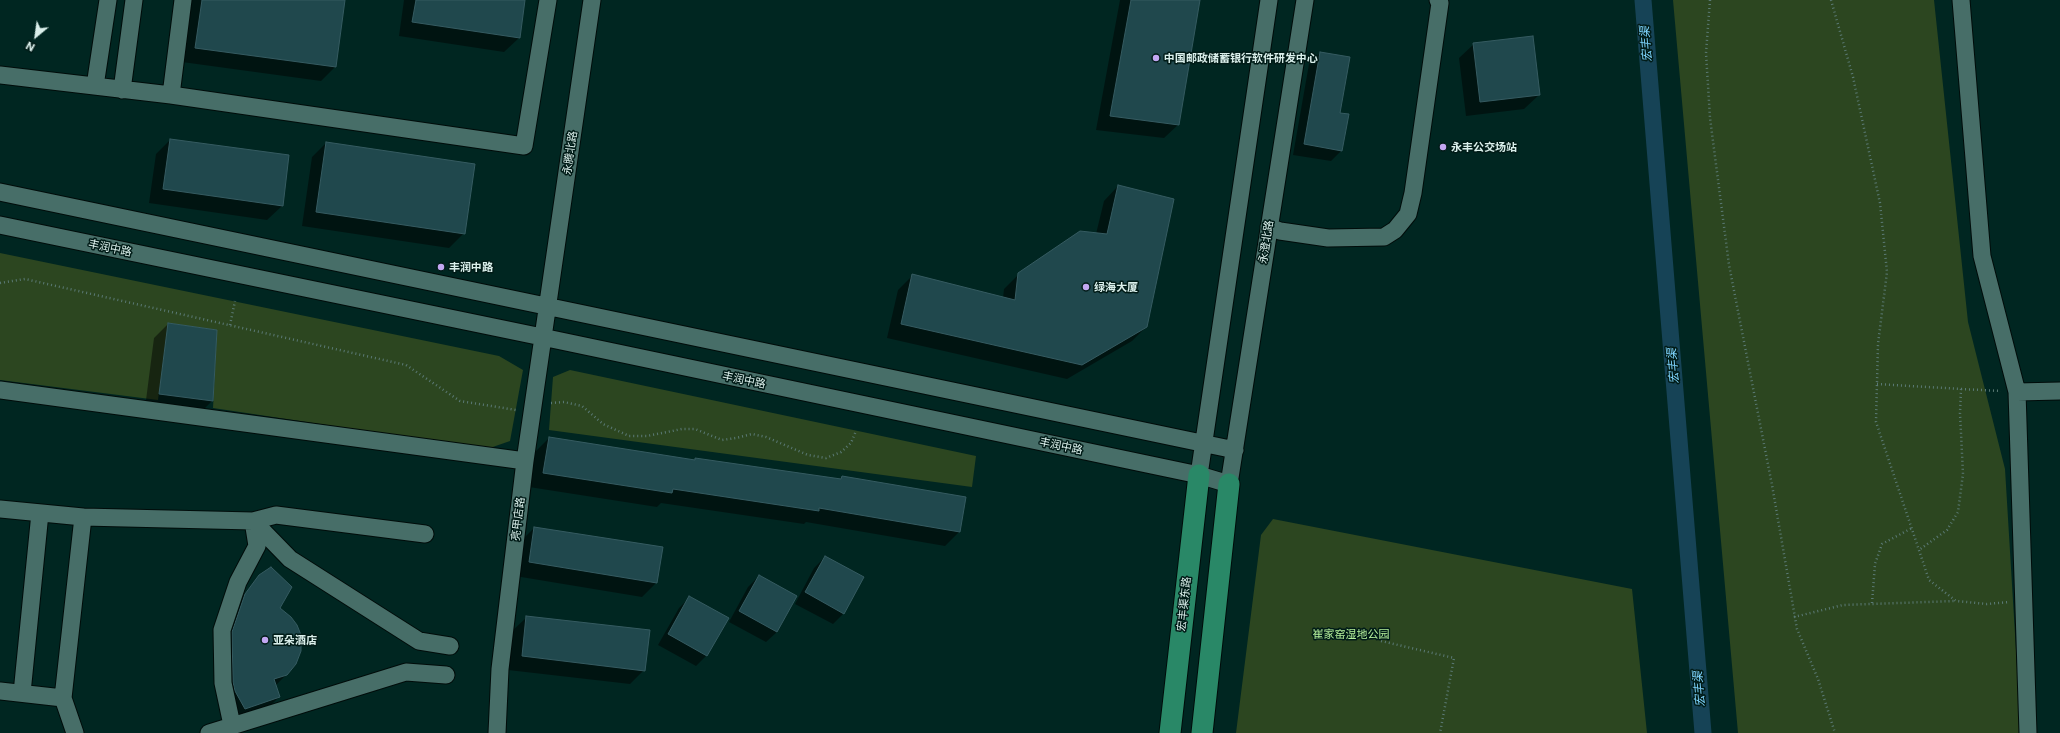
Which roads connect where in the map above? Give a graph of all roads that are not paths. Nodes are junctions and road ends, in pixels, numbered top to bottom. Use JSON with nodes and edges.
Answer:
{"nodes":[{"id":1,"x":108,"y":0,"type":"edge"},
{"id":2,"x":134,"y":0,"type":"edge"},
{"id":3,"x":183,"y":0,"type":"edge"},
{"id":4,"x":548,"y":0,"type":"edge"},
{"id":5,"x":592,"y":0,"type":"edge"},
{"id":6,"x":1269,"y":0,"type":"edge"},
{"id":7,"x":1305,"y":0,"type":"edge"},
{"id":8,"x":1438,"y":0,"type":"edge"},
{"id":9,"x":1961,"y":0,"type":"edge"},
{"id":10,"x":0,"y":75,"type":"edge"},
{"id":11,"x":96,"y":86,"type":"junction"},
{"id":12,"x":122,"y":90,"type":"junction"},
{"id":13,"x":172,"y":95,"type":"junction"},
{"id":14,"x":0,"y":192,"type":"edge"},
{"id":15,"x":0,"y":226,"type":"edge"},
{"id":16,"x":1269,"y":227,"type":"junction"},
{"id":17,"x":548,"y":306,"type":"junction"},
{"id":18,"x":542,"y":337,"type":"junction"},
{"id":19,"x":0,"y":390,"type":"edge"},
{"id":20,"x":2060,"y":391,"type":"edge"},
{"id":21,"x":2017,"y":392,"type":"junction"},
{"id":22,"x":1202,"y":444,"type":"junction"},
{"id":23,"x":1235,"y":450,"type":"junction"},
{"id":24,"x":525,"y":461,"type":"junction"},
{"id":25,"x":1199,"y":475,"type":"junction"},
{"id":26,"x":1229,"y":484,"type":"junction"},
{"id":27,"x":0,"y":509,"type":"edge"},
{"id":28,"x":40,"y":513,"type":"junction"},
{"id":29,"x":83,"y":517,"type":"junction"},
{"id":30,"x":253,"y":521,"type":"junction"},
{"id":31,"x":425,"y":534,"type":"dead end"},
{"id":32,"x":450,"y":646,"type":"dead end"},
{"id":33,"x":446,"y":675,"type":"dead end"},
{"id":34,"x":0,"y":690,"type":"edge"},
{"id":35,"x":22,"y":693,"type":"junction"},
{"id":36,"x":63,"y":698,"type":"junction"},
{"id":37,"x":232,"y":725,"type":"junction"},
{"id":38,"x":75,"y":733,"type":"edge"},
{"id":39,"x":210,"y":733,"type":"edge"},
{"id":40,"x":497,"y":733,"type":"edge"},
{"id":41,"x":1170,"y":733,"type":"edge"},
{"id":42,"x":1202,"y":733,"type":"edge"},
{"id":43,"x":2028,"y":733,"type":"edge"}],
"edges":[{"from":1,"to":11,"type":"street"},
{"from":2,"to":12,"type":"street"},
{"from":3,"to":13,"type":"street"},
{"from":4,"to":13,"type":"street"},
{"from":5,"to":17,"type":"street","name":"永腾北路"},
{"from":6,"to":22,"type":"street"},
{"from":7,"to":16,"type":"street","name":"永澄北路"},
{"from":8,"to":16,"type":"street"},
{"from":9,"to":21,"type":"street"},
{"from":10,"to":11,"type":"street"},
{"from":11,"to":12,"type":"street"},
{"from":12,"to":13,"type":"street"},
{"from":14,"to":17,"type":"street"},
{"from":15,"to":18,"type":"street","name":"丰润中路"},
{"from":16,"to":23,"type":"street","name":"永澄北路"},
{"from":17,"to":18,"type":"street","name":"亮甲店路"},
{"from":17,"to":22,"type":"street"},
{"from":18,"to":24,"type":"street","name":"亮甲店路"},
{"from":18,"to":25,"type":"street","name":"丰润中路"},
{"from":19,"to":24,"type":"street"},
{"from":20,"to":21,"type":"street"},
{"from":21,"to":43,"type":"street"},
{"from":22,"to":23,"type":"street"},
{"from":22,"to":25,"type":"street"},
{"from":23,"to":26,"type":"street","name":"永澄北路"},
{"from":24,"to":40,"type":"street","name":"亮甲店路"},
{"from":25,"to":26,"type":"street","name":"丰润中路"},
{"from":25,"to":41,"type":"main road","name":"宏丰渠东路"},
{"from":26,"to":42,"type":"main road"},
{"from":27,"to":28,"type":"street"},
{"from":28,"to":29,"type":"street"},
{"from":28,"to":35,"type":"street"},
{"from":29,"to":30,"type":"street"},
{"from":29,"to":36,"type":"street"},
{"from":30,"to":31,"type":"street"},
{"from":30,"to":32,"type":"street"},
{"from":30,"to":37,"type":"street"},
{"from":33,"to":37,"type":"street"},
{"from":34,"to":35,"type":"street"},
{"from":35,"to":36,"type":"street"},
{"from":36,"to":38,"type":"street"},
{"from":37,"to":39,"type":"street"}]}
